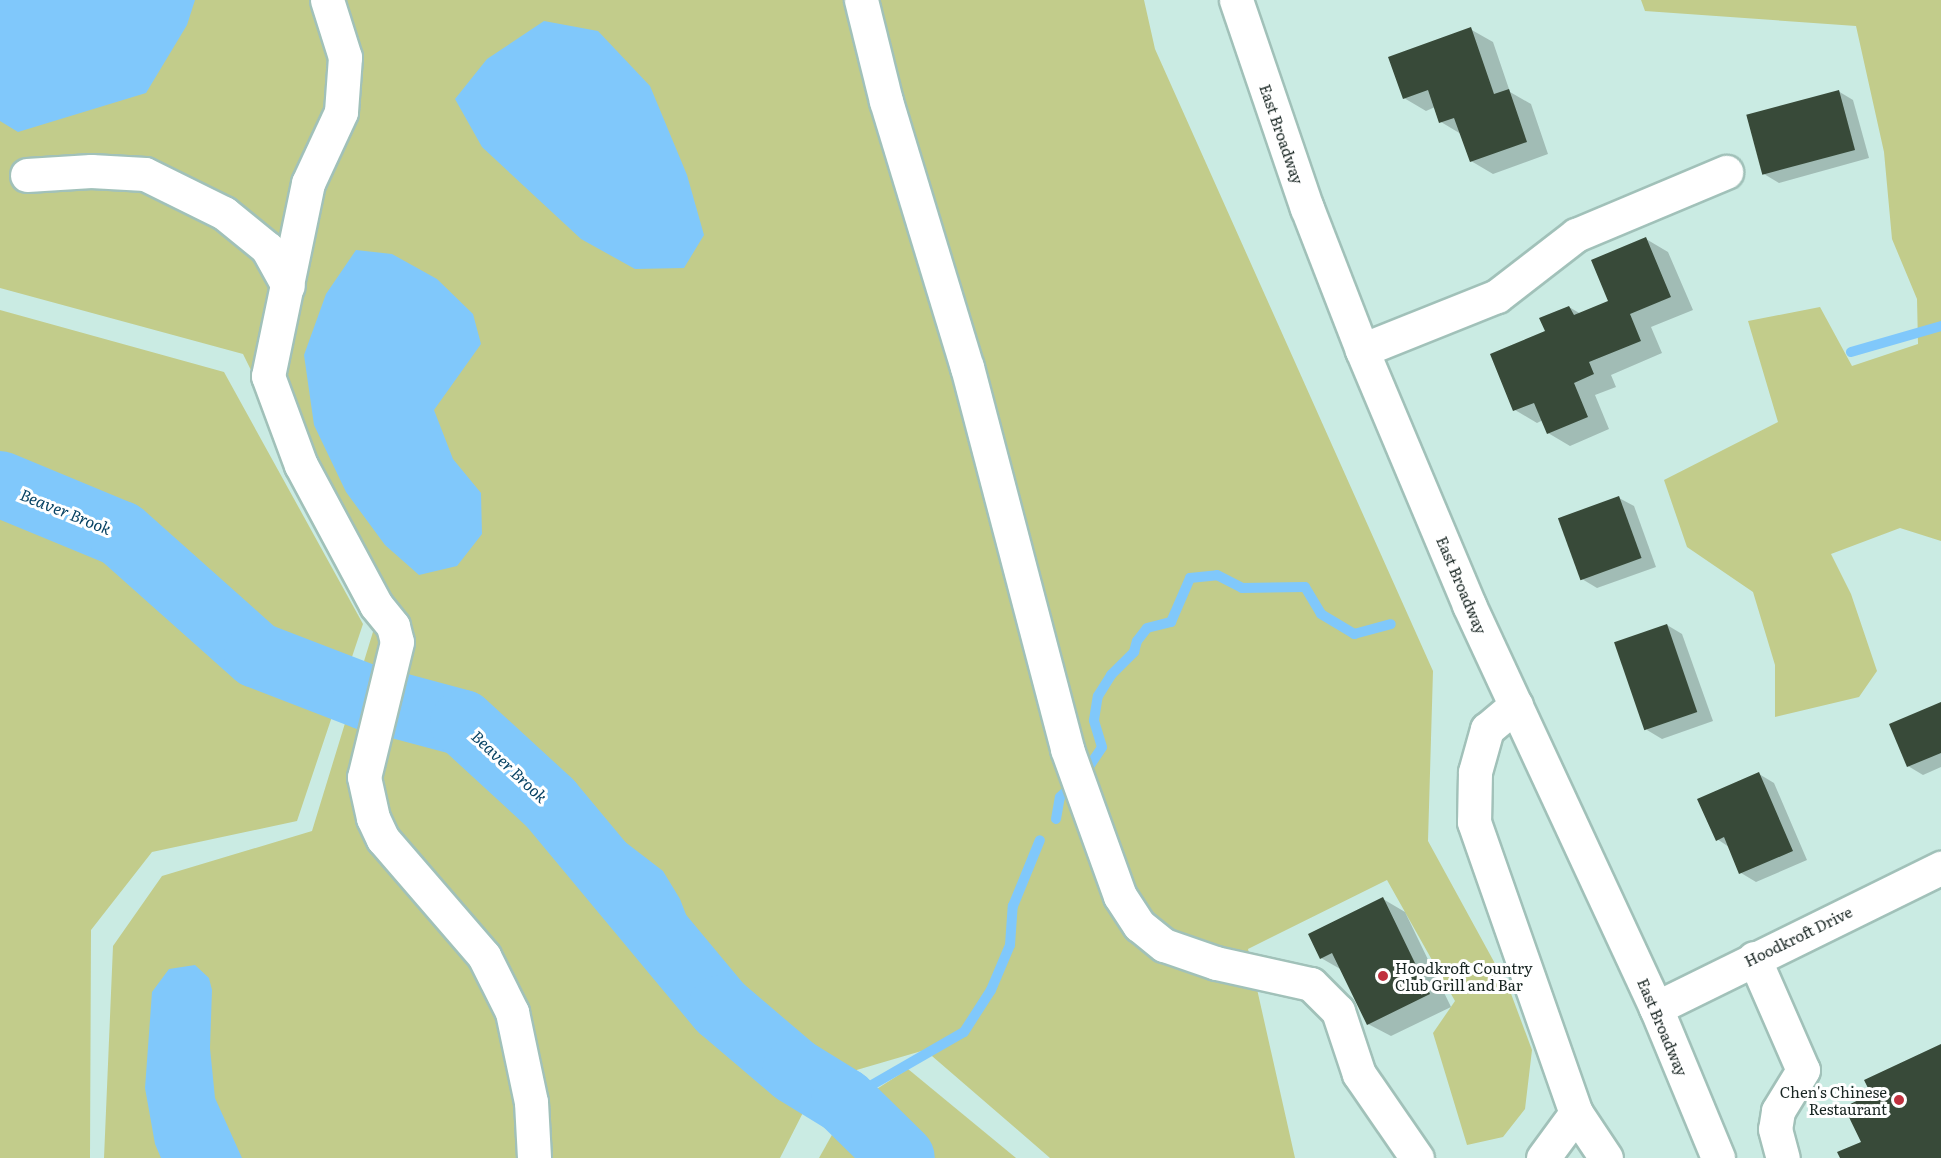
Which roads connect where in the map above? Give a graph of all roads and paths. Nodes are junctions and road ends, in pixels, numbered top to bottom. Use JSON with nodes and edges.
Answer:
{"nodes":[{"id":1,"x":327,"y":0,"type":"edge"},
{"id":2,"x":861,"y":0,"type":"edge"},
{"id":3,"x":1236,"y":0,"type":"edge"},
{"id":4,"x":1726,"y":172,"type":"dead end"},
{"id":5,"x":27,"y":175,"type":"dead end"},
{"id":6,"x":288,"y":286,"type":"junction"},
{"id":7,"x":1362,"y":350,"type":"junction"},
{"id":8,"x":1516,"y":705,"type":"junction"},
{"id":9,"x":1941,"y":868,"type":"edge"},
{"id":10,"x":1754,"y":958,"type":"junction"},
{"id":11,"x":1656,"y":1008,"type":"junction"},
{"id":12,"x":1576,"y":1113,"type":"junction"},
{"id":13,"x":534,"y":1158,"type":"edge"},
{"id":14,"x":1417,"y":1158,"type":"edge"},
{"id":15,"x":1542,"y":1158,"type":"edge"},
{"id":16,"x":1606,"y":1158,"type":"edge"},
{"id":17,"x":1718,"y":1158,"type":"edge"},
{"id":18,"x":1783,"y":1158,"type":"edge"}],
"edges":[{"from":1,"to":6,"type":"main road"},
{"from":2,"to":14,"type":"main road"},
{"from":3,"to":7,"type":"main road","name":"East Broadway"},
{"from":4,"to":7,"type":"main road"},
{"from":5,"to":6,"type":"main road"},
{"from":6,"to":13,"type":"main road"},
{"from":7,"to":8,"type":"main road","name":"East Broadway"},
{"from":8,"to":11,"type":"main road","name":"East Broadway"},
{"from":8,"to":12,"type":"main road"},
{"from":9,"to":10,"type":"main road","name":"Hoodkroft Drive"},
{"from":10,"to":11,"type":"main road","name":"Hoodkroft Drive"},
{"from":10,"to":18,"type":"main road"},
{"from":11,"to":17,"type":"main road","name":"East Broadway"},
{"from":12,"to":15,"type":"main road"},
{"from":12,"to":16,"type":"main road"}]}
